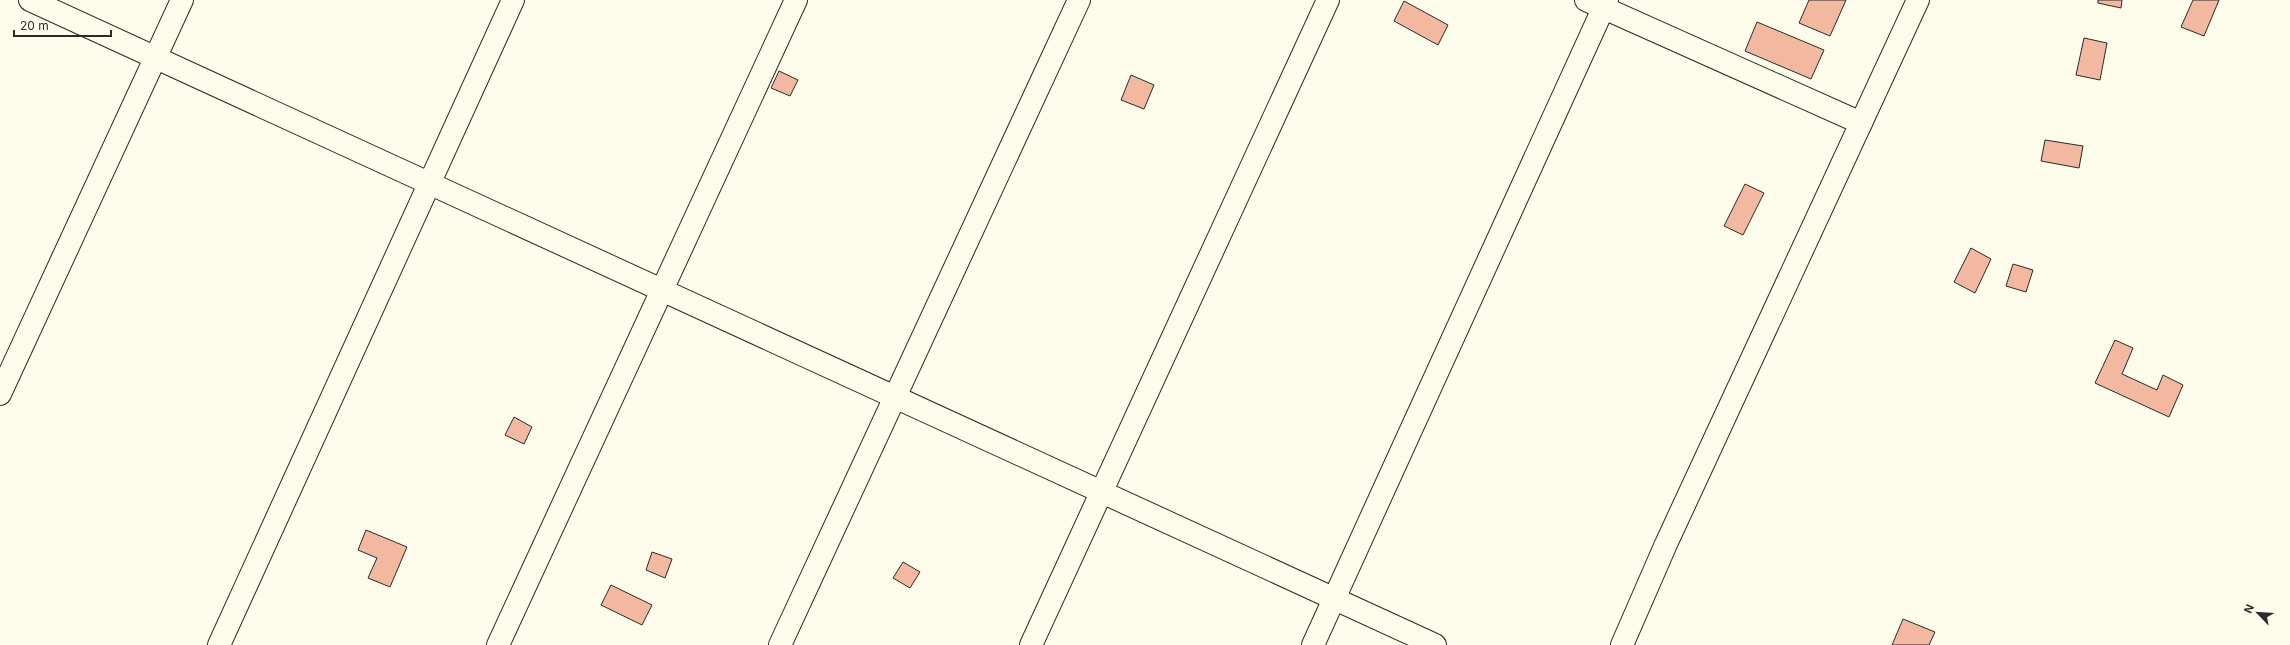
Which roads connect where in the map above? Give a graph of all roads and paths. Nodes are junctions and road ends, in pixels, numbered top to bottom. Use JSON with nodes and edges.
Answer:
{"nodes":[{"id":1,"x":30,"y":0,"type":"edge"},
{"id":2,"x":182,"y":0,"type":"edge"},
{"id":3,"x":513,"y":0,"type":"edge"},
{"id":4,"x":796,"y":0,"type":"edge"},
{"id":5,"x":1079,"y":0,"type":"edge"},
{"id":6,"x":1328,"y":0,"type":"edge"},
{"id":7,"x":1918,"y":0,"type":"edge"},
{"id":8,"x":1599,"y":3,"type":"edge"},
{"id":9,"x":156,"y":58,"type":"junction"},
{"id":10,"x":1861,"y":123,"type":"junction"},
{"id":11,"x":430,"y":184,"type":"junction"},
{"id":12,"x":662,"y":290,"type":"junction"},
{"id":13,"x":0,"y":394,"type":"edge"},
{"id":14,"x":895,"y":397,"type":"junction"},
{"id":15,"x":1101,"y":492,"type":"junction"},
{"id":16,"x":1334,"y":599,"type":"junction"},
{"id":17,"x":219,"y":645,"type":"edge"},
{"id":18,"x":498,"y":645,"type":"edge"},
{"id":19,"x":780,"y":645,"type":"edge"},
{"id":20,"x":1031,"y":645,"type":"edge"},
{"id":21,"x":1313,"y":645,"type":"edge"},
{"id":22,"x":1435,"y":645,"type":"edge"},
{"id":23,"x":1622,"y":645,"type":"edge"}],
"edges":[{"from":1,"to":9,"type":"street"},
{"from":2,"to":9,"type":"street"},
{"from":3,"to":11,"type":"street"},
{"from":4,"to":12,"type":"street"},
{"from":5,"to":14,"type":"street"},
{"from":6,"to":15,"type":"street"},
{"from":7,"to":10,"type":"street"},
{"from":8,"to":10,"type":"street"},
{"from":8,"to":16,"type":"street"},
{"from":9,"to":11,"type":"street"},
{"from":9,"to":13,"type":"street"},
{"from":10,"to":23,"type":"street"},
{"from":11,"to":12,"type":"street"},
{"from":11,"to":17,"type":"street"},
{"from":12,"to":14,"type":"street"},
{"from":12,"to":18,"type":"street"},
{"from":14,"to":15,"type":"street"},
{"from":14,"to":19,"type":"street"},
{"from":15,"to":16,"type":"street"},
{"from":15,"to":20,"type":"street"},
{"from":16,"to":21,"type":"street"},
{"from":16,"to":22,"type":"street"}]}
